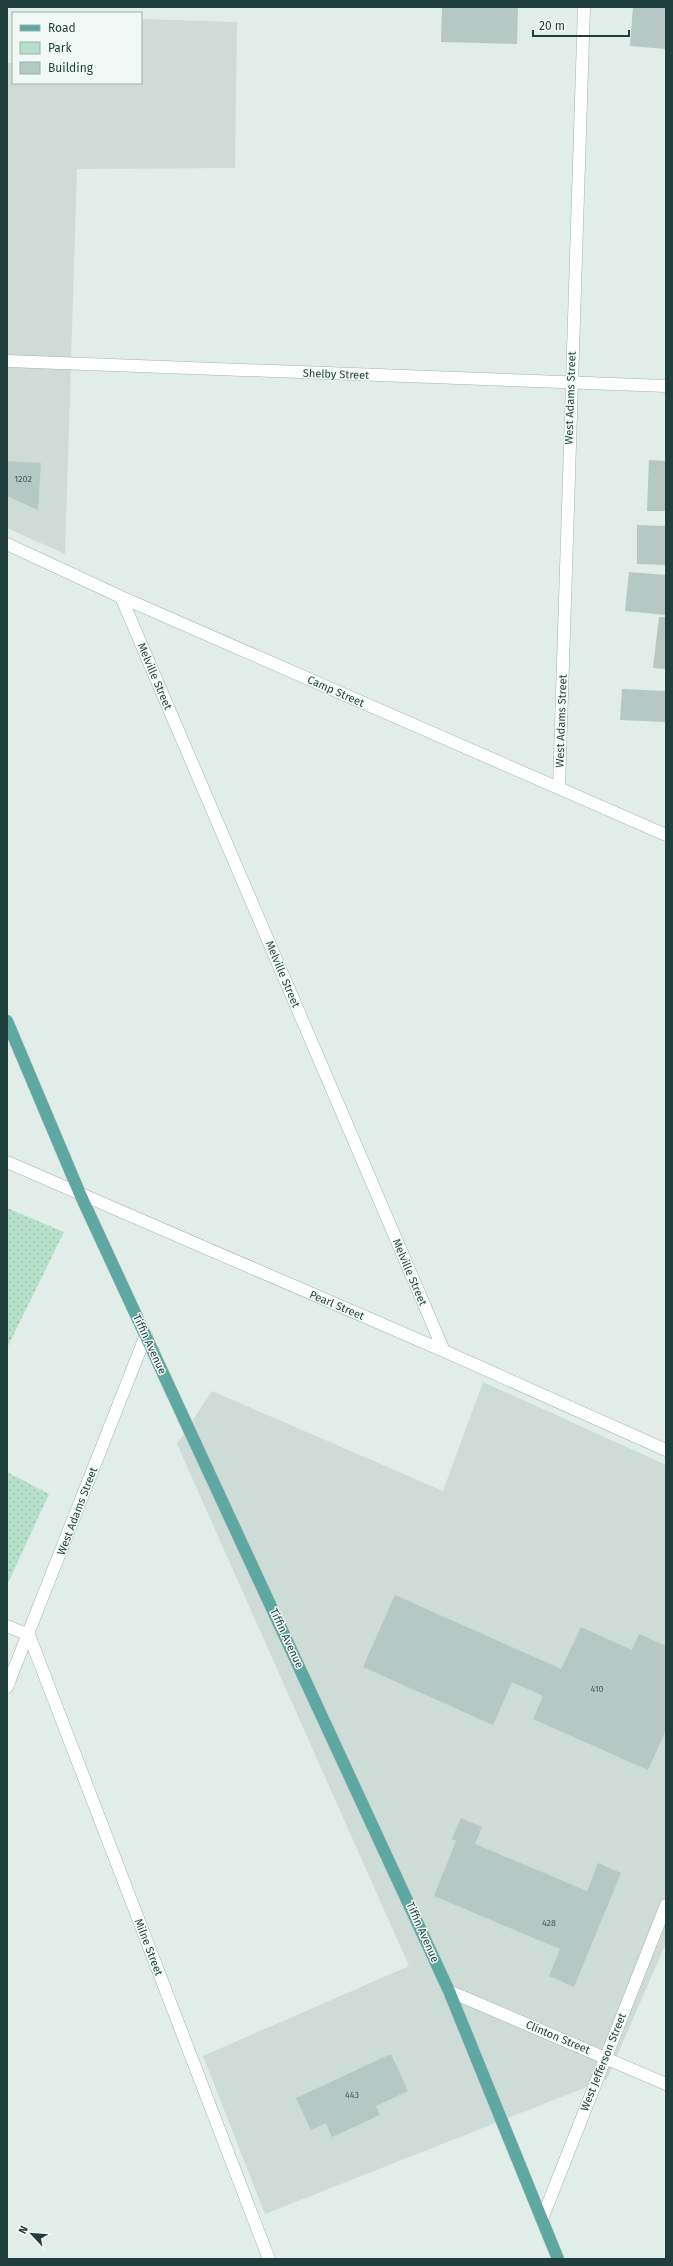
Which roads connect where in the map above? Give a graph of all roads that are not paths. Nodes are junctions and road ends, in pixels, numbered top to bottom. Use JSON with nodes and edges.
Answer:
{"nodes":[{"id":1,"x":584,"y":7,"type":"edge"},
{"id":2,"x":7,"y":361,"type":"edge"},
{"id":3,"x":570,"y":382,"type":"junction"},
{"id":4,"x":666,"y":386,"type":"edge"},
{"id":5,"x":7,"y":544,"type":"edge"},
{"id":6,"x":121,"y":597,"type":"junction"},
{"id":7,"x":559,"y":788,"type":"junction"},
{"id":8,"x":666,"y":835,"type":"edge"},
{"id":9,"x":7,"y":1021,"type":"edge"},
{"id":10,"x":7,"y":1162,"type":"edge"},
{"id":11,"x":80,"y":1194,"type":"junction"},
{"id":12,"x":146,"y":1335,"type":"junction"},
{"id":13,"x":444,"y":1351,"type":"junction"},
{"id":14,"x":666,"y":1450,"type":"edge"},
{"id":15,"x":7,"y":1626,"type":"edge"},
{"id":16,"x":29,"y":1635,"type":"junction"},
{"id":17,"x":7,"y":1687,"type":"edge"},
{"id":18,"x":666,"y":1905,"type":"edge"},
{"id":19,"x":449,"y":1991,"type":"junction"},
{"id":20,"x":605,"y":2057,"type":"junction"},
{"id":21,"x":666,"y":2084,"type":"edge"},
{"id":22,"x":542,"y":2219,"type":"junction"},
{"id":23,"x":269,"y":2259,"type":"edge"},
{"id":24,"x":558,"y":2259,"type":"edge"}],
"edges":[{"from":1,"to":3,"type":"street","name":"West Adams Street"},
{"from":2,"to":3,"type":"street","name":"Shelby Street"},
{"from":3,"to":4,"type":"street","name":"Shelby Street"},
{"from":3,"to":7,"type":"street","name":"West Adams Street"},
{"from":5,"to":6,"type":"street","name":"Camp Street"},
{"from":6,"to":7,"type":"street","name":"Camp Street"},
{"from":6,"to":13,"type":"street","name":"Melville Street"},
{"from":7,"to":8,"type":"street","name":"Camp Street"},
{"from":9,"to":11,"type":"main road","name":"Tiffin Avenue"},
{"from":10,"to":11,"type":"street","name":"Pearl Street"},
{"from":11,"to":12,"type":"main road","name":"Tiffin Avenue"},
{"from":11,"to":13,"type":"street","name":"Pearl Street"},
{"from":12,"to":16,"type":"street","name":"West Adams Street"},
{"from":12,"to":19,"type":"main road","name":"Tiffin Avenue"},
{"from":13,"to":14,"type":"street","name":"Pearl Street"},
{"from":15,"to":16,"type":"street"},
{"from":16,"to":17,"type":"street","name":"West Adams Street"},
{"from":16,"to":23,"type":"street","name":"Milne Street"},
{"from":18,"to":20,"type":"street","name":"West Jefferson Street"},
{"from":19,"to":20,"type":"street","name":"Clinton Street"},
{"from":19,"to":22,"type":"main road","name":"Tiffin Avenue"},
{"from":20,"to":21,"type":"street","name":"Clinton Street"},
{"from":20,"to":22,"type":"street","name":"West Jefferson Street"},
{"from":22,"to":24,"type":"main road","name":"Tiffin Avenue"}]}
